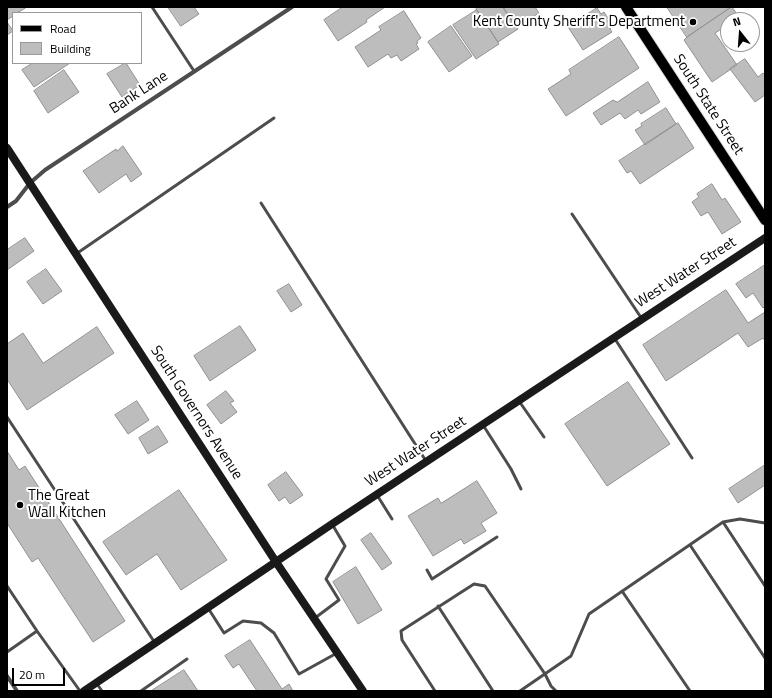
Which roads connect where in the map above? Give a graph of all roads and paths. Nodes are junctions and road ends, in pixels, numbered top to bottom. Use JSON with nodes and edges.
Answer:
{"nodes":[{"id":1,"x":152,"y":7,"type":"edge"},
{"id":2,"x":292,"y":7,"type":"edge"},
{"id":3,"x":626,"y":7,"type":"edge"},
{"id":4,"x":194,"y":71,"type":"junction"},
{"id":5,"x":274,"y":118,"type":"dead end"},
{"id":6,"x":7,"y":148,"type":"edge"},
{"id":7,"x":30,"y":183,"type":"junction"},
{"id":8,"x":261,"y":203,"type":"dead end"},
{"id":9,"x":7,"y":207,"type":"edge"},
{"id":10,"x":572,"y":214,"type":"dead end"},
{"id":11,"x":765,"y":220,"type":"edge"},
{"id":12,"x":765,"y":238,"type":"edge"},
{"id":13,"x":76,"y":254,"type":"junction"},
{"id":14,"x":642,"y":319,"type":"junction"},
{"id":15,"x":614,"y":338,"type":"junction"},
{"id":16,"x":519,"y":401,"type":"junction"},
{"id":17,"x":7,"y":417,"type":"edge"},
{"id":18,"x":482,"y":425,"type":"junction"},
{"id":19,"x":544,"y":437,"type":"dead end"},
{"id":20,"x":692,"y":458,"type":"dead end"},
{"id":21,"x":426,"y":462,"type":"junction"},
{"id":22,"x":521,"y":489,"type":"dead end"},
{"id":23,"x":376,"y":495,"type":"junction"},
{"id":24,"x":392,"y":518,"type":"dead end"},
{"id":25,"x":723,"y":522,"type":"junction"},
{"id":26,"x":765,"y":523,"type":"edge"},
{"id":27,"x":332,"y":524,"type":"junction"},
{"id":28,"x":497,"y":537,"type":"dead end"},
{"id":29,"x":690,"y":544,"type":"junction"},
{"id":30,"x":276,"y":562,"type":"junction"},
{"id":31,"x":426,"y":570,"type":"dead end"},
{"id":32,"x":7,"y":586,"type":"edge"},
{"id":33,"x":765,"y":586,"type":"edge"},
{"id":34,"x":622,"y":590,"type":"junction"},
{"id":35,"x":438,"y":606,"type":"junction"},
{"id":36,"x":208,"y":608,"type":"junction"},
{"id":37,"x":314,"y":618,"type":"junction"},
{"id":38,"x":37,"y":631,"type":"junction"},
{"id":39,"x":155,"y":643,"type":"junction"},
{"id":40,"x":7,"y":652,"type":"edge"},
{"id":41,"x":337,"y":653,"type":"junction"},
{"id":42,"x":765,"y":658,"type":"edge"},
{"id":43,"x":187,"y":660,"type":"dead end"},
{"id":44,"x":545,"y":674,"type":"junction"},
{"id":45,"x":7,"y":676,"type":"edge"},
{"id":46,"x":96,"y":683,"type":"junction"},
{"id":47,"x":17,"y":691,"type":"edge"},
{"id":48,"x":80,"y":691,"type":"edge"},
{"id":49,"x":84,"y":691,"type":"edge"},
{"id":50,"x":102,"y":691,"type":"edge"},
{"id":51,"x":141,"y":691,"type":"edge"},
{"id":52,"x":363,"y":691,"type":"edge"},
{"id":53,"x":435,"y":691,"type":"edge"},
{"id":54,"x":493,"y":691,"type":"edge"},
{"id":55,"x":520,"y":691,"type":"edge"},
{"id":56,"x":556,"y":691,"type":"edge"},
{"id":57,"x":690,"y":691,"type":"edge"}],
"edges":[{"from":1,"to":4,"type":"lane"},
{"from":2,"to":4,"type":"street","name":"Bank Lane"},
{"from":3,"to":11,"type":"main road","name":"South State Street"},
{"from":4,"to":7,"type":"street","name":"Bank Lane"},
{"from":5,"to":13,"type":"lane"},
{"from":6,"to":7,"type":"street","name":"South Governors Avenue"},
{"from":7,"to":9,"type":"street","name":"Bank Lane"},
{"from":7,"to":13,"type":"street","name":"South Governors Avenue"},
{"from":8,"to":21,"type":"lane"},
{"from":10,"to":14,"type":"lane"},
{"from":12,"to":14,"type":"street","name":"West Water Street"},
{"from":13,"to":30,"type":"street","name":"South Governors Avenue"},
{"from":14,"to":15,"type":"street","name":"West Water Street"},
{"from":15,"to":16,"type":"street","name":"West Water Street"},
{"from":15,"to":20,"type":"lane"},
{"from":16,"to":18,"type":"street","name":"West Water Street"},
{"from":16,"to":19,"type":"lane"},
{"from":17,"to":39,"type":"lane"},
{"from":18,"to":21,"type":"street","name":"West Water Street"},
{"from":18,"to":22,"type":"lane"},
{"from":21,"to":23,"type":"street","name":"West Water Street"},
{"from":23,"to":24,"type":"lane"},
{"from":23,"to":27,"type":"street","name":"West Water Street"},
{"from":25,"to":26,"type":"lane"},
{"from":25,"to":29,"type":"lane"},
{"from":25,"to":33,"type":"lane"},
{"from":27,"to":30,"type":"street","name":"West Water Street"},
{"from":27,"to":37,"type":"lane"},
{"from":28,"to":31,"type":"lane"},
{"from":29,"to":34,"type":"lane"},
{"from":29,"to":42,"type":"lane"},
{"from":30,"to":36,"type":"street","name":"West Water Street"},
{"from":30,"to":37,"type":"street","name":"South Governors Avenue"},
{"from":32,"to":38,"type":"lane"},
{"from":34,"to":44,"type":"lane"},
{"from":34,"to":57,"type":"lane"},
{"from":35,"to":44,"type":"lane"},
{"from":35,"to":53,"type":"lane"},
{"from":35,"to":54,"type":"lane"},
{"from":36,"to":39,"type":"street","name":"West Water Street"},
{"from":36,"to":41,"type":"lane"},
{"from":37,"to":41,"type":"street","name":"South Governors Avenue"},
{"from":38,"to":40,"type":"lane"},
{"from":38,"to":48,"type":"lane"},
{"from":39,"to":46,"type":"street","name":"West Water Street"},
{"from":41,"to":52,"type":"street","name":"South Governors Avenue"},
{"from":43,"to":51,"type":"lane"},
{"from":44,"to":55,"type":"lane"},
{"from":44,"to":56,"type":"lane"},
{"from":45,"to":47,"type":"street"},
{"from":46,"to":49,"type":"street","name":"West Water Street"},
{"from":46,"to":50,"type":"lane"}]}
